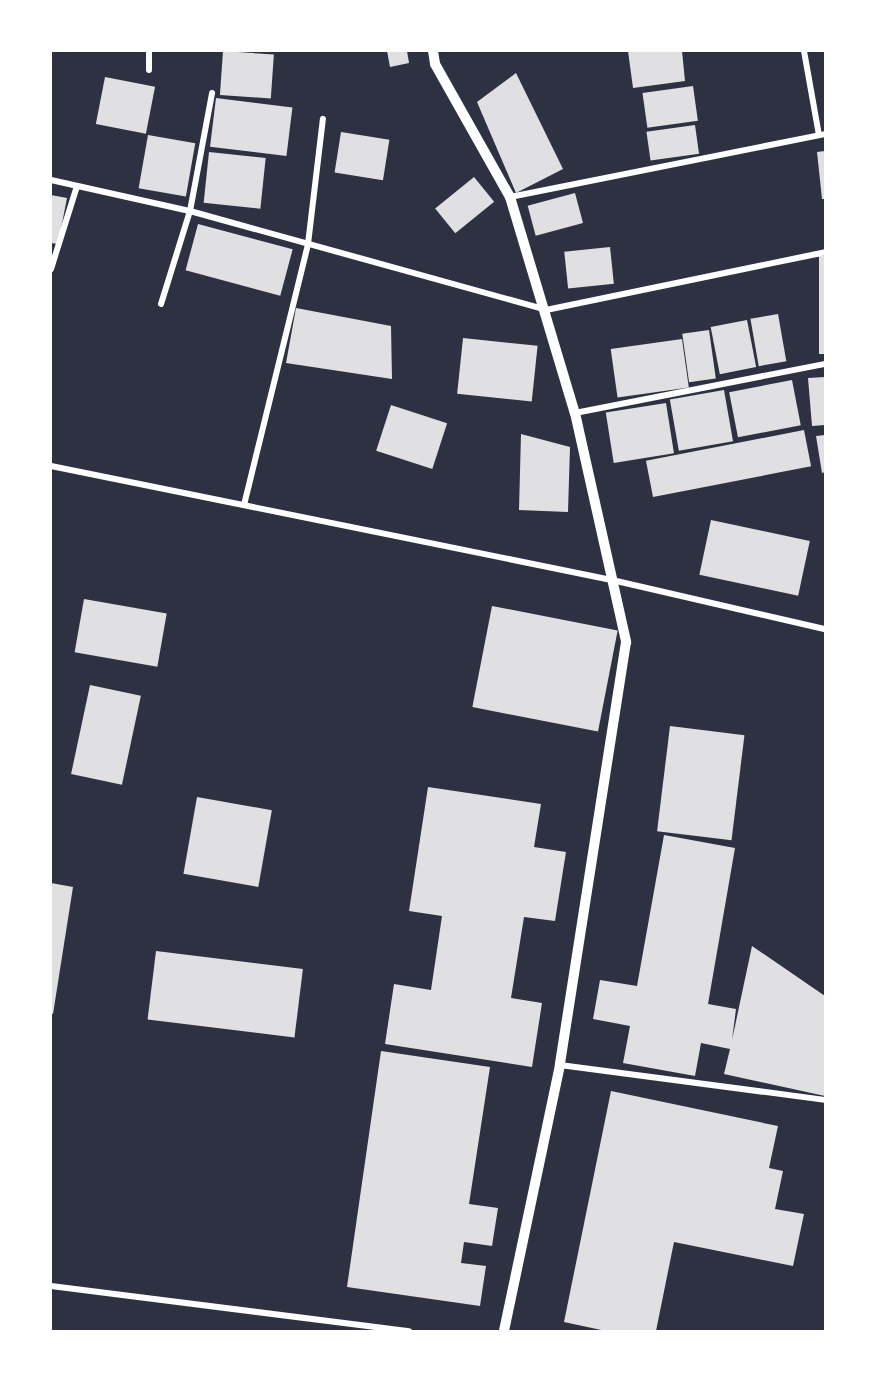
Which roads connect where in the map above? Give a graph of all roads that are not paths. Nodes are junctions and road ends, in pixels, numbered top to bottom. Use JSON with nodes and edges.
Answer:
{"nodes":[{"id":1,"x":149,"y":51,"type":"edge"},
{"id":2,"x":433,"y":51,"type":"edge"},
{"id":3,"x":804,"y":51,"type":"edge"},
{"id":4,"x":149,"y":70,"type":"dead end"},
{"id":5,"x":212,"y":93,"type":"dead end"},
{"id":6,"x":323,"y":119,"type":"dead end"},
{"id":7,"x":822,"y":135,"type":"edge"},
{"id":8,"x":51,"y":180,"type":"edge"},
{"id":9,"x":77,"y":186,"type":"junction"},
{"id":10,"x":510,"y":197,"type":"junction"},
{"id":11,"x":190,"y":211,"type":"junction"},
{"id":12,"x":308,"y":244,"type":"junction"},
{"id":13,"x":825,"y":252,"type":"edge"},
{"id":14,"x":51,"y":269,"type":"edge"},
{"id":15,"x":161,"y":303,"type":"dead end"},
{"id":16,"x":546,"y":310,"type":"junction"},
{"id":17,"x":825,"y":364,"type":"edge"},
{"id":18,"x":575,"y":413,"type":"junction"},
{"id":19,"x":51,"y":466,"type":"edge"},
{"id":20,"x":243,"y":505,"type":"junction"},
{"id":21,"x":612,"y":580,"type":"junction"},
{"id":22,"x":825,"y":629,"type":"edge"},
{"id":23,"x":561,"y":1065,"type":"junction"},
{"id":24,"x":825,"y":1100,"type":"edge"},
{"id":25,"x":51,"y":1286,"type":"edge"},
{"id":26,"x":409,"y":1331,"type":"edge"},
{"id":27,"x":504,"y":1331,"type":"edge"}],
"edges":[{"from":1,"to":4,"type":"street"},
{"from":2,"to":10,"type":"street"},
{"from":3,"to":7,"type":"street"},
{"from":5,"to":11,"type":"street"},
{"from":6,"to":12,"type":"street"},
{"from":7,"to":10,"type":"street"},
{"from":8,"to":9,"type":"street"},
{"from":9,"to":11,"type":"street"},
{"from":9,"to":14,"type":"street"},
{"from":10,"to":16,"type":"street"},
{"from":11,"to":12,"type":"street"},
{"from":11,"to":15,"type":"street"},
{"from":12,"to":16,"type":"street"},
{"from":12,"to":20,"type":"street"},
{"from":13,"to":16,"type":"street"},
{"from":16,"to":18,"type":"street"},
{"from":17,"to":18,"type":"street"},
{"from":18,"to":21,"type":"street"},
{"from":19,"to":20,"type":"street"},
{"from":20,"to":21,"type":"street"},
{"from":21,"to":22,"type":"street"},
{"from":21,"to":23,"type":"street"},
{"from":23,"to":24,"type":"street"},
{"from":23,"to":27,"type":"street"},
{"from":25,"to":26,"type":"street"}]}
